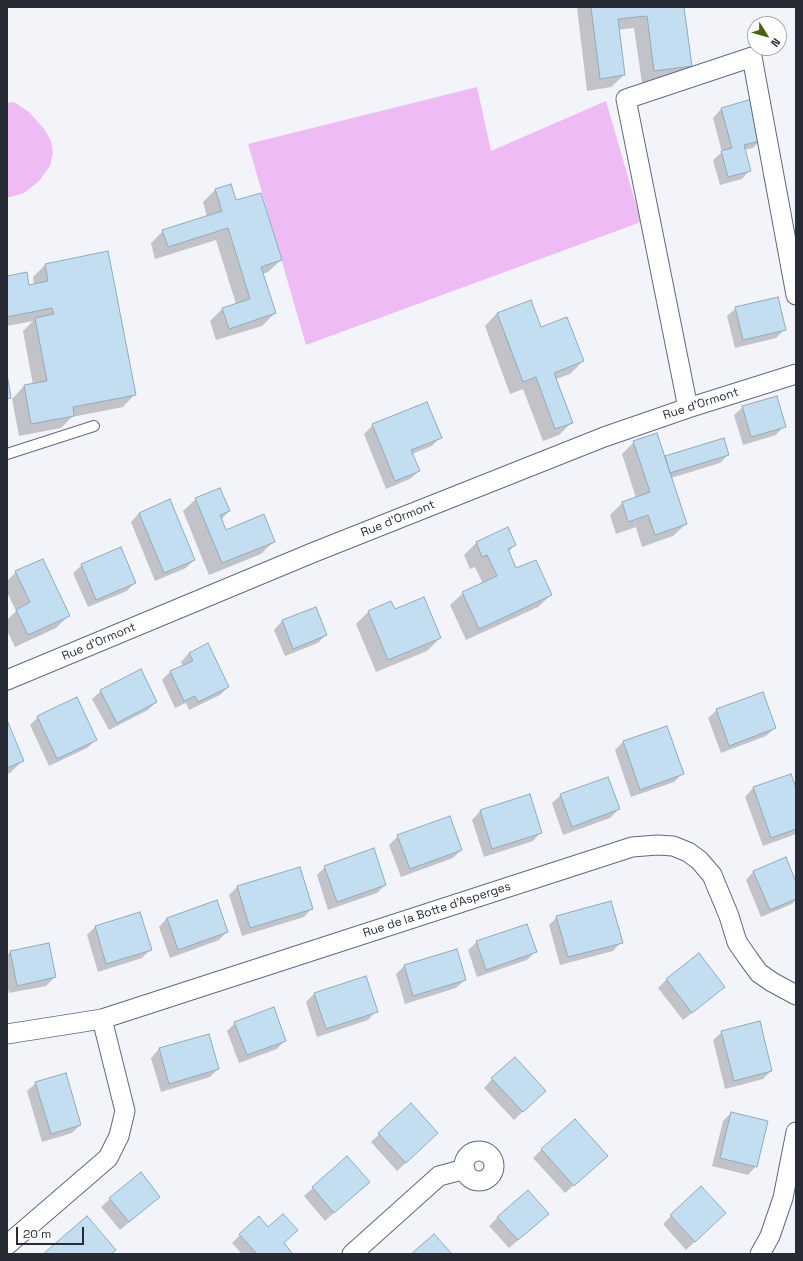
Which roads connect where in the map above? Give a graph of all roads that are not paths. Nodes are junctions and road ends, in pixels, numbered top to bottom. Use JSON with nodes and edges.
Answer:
{"nodes":[{"id":1,"x":796,"y":296,"type":"edge"},
{"id":2,"x":796,"y":374,"type":"edge"},
{"id":3,"x":688,"y":408,"type":"junction"},
{"id":4,"x":94,"y":426,"type":"dead end"},
{"id":5,"x":7,"y":454,"type":"edge"},
{"id":6,"x":7,"y":680,"type":"edge"},
{"id":7,"x":796,"y":995,"type":"edge"},
{"id":8,"x":102,"y":1019,"type":"junction"},
{"id":9,"x":7,"y":1034,"type":"edge"},
{"id":10,"x":796,"y":1132,"type":"edge"},
{"id":11,"x":465,"y":1169,"type":"dead end"},
{"id":12,"x":7,"y":1245,"type":"edge"},
{"id":13,"x":352,"y":1254,"type":"edge"},
{"id":14,"x":760,"y":1254,"type":"edge"}],
"edges":[{"from":1,"to":3,"type":"street"},
{"from":2,"to":3,"type":"street","name":"Rue d'Ormont"},
{"from":3,"to":6,"type":"street","name":"Rue d'Ormont"},
{"from":4,"to":5,"type":"lane"},
{"from":7,"to":8,"type":"street","name":"Rue de la Botte d'Asperges"},
{"from":8,"to":9,"type":"street","name":"Rue de la Botte d'Asperges"},
{"from":8,"to":12,"type":"street"},
{"from":10,"to":14,"type":"street"},
{"from":11,"to":13,"type":"street"}]}
